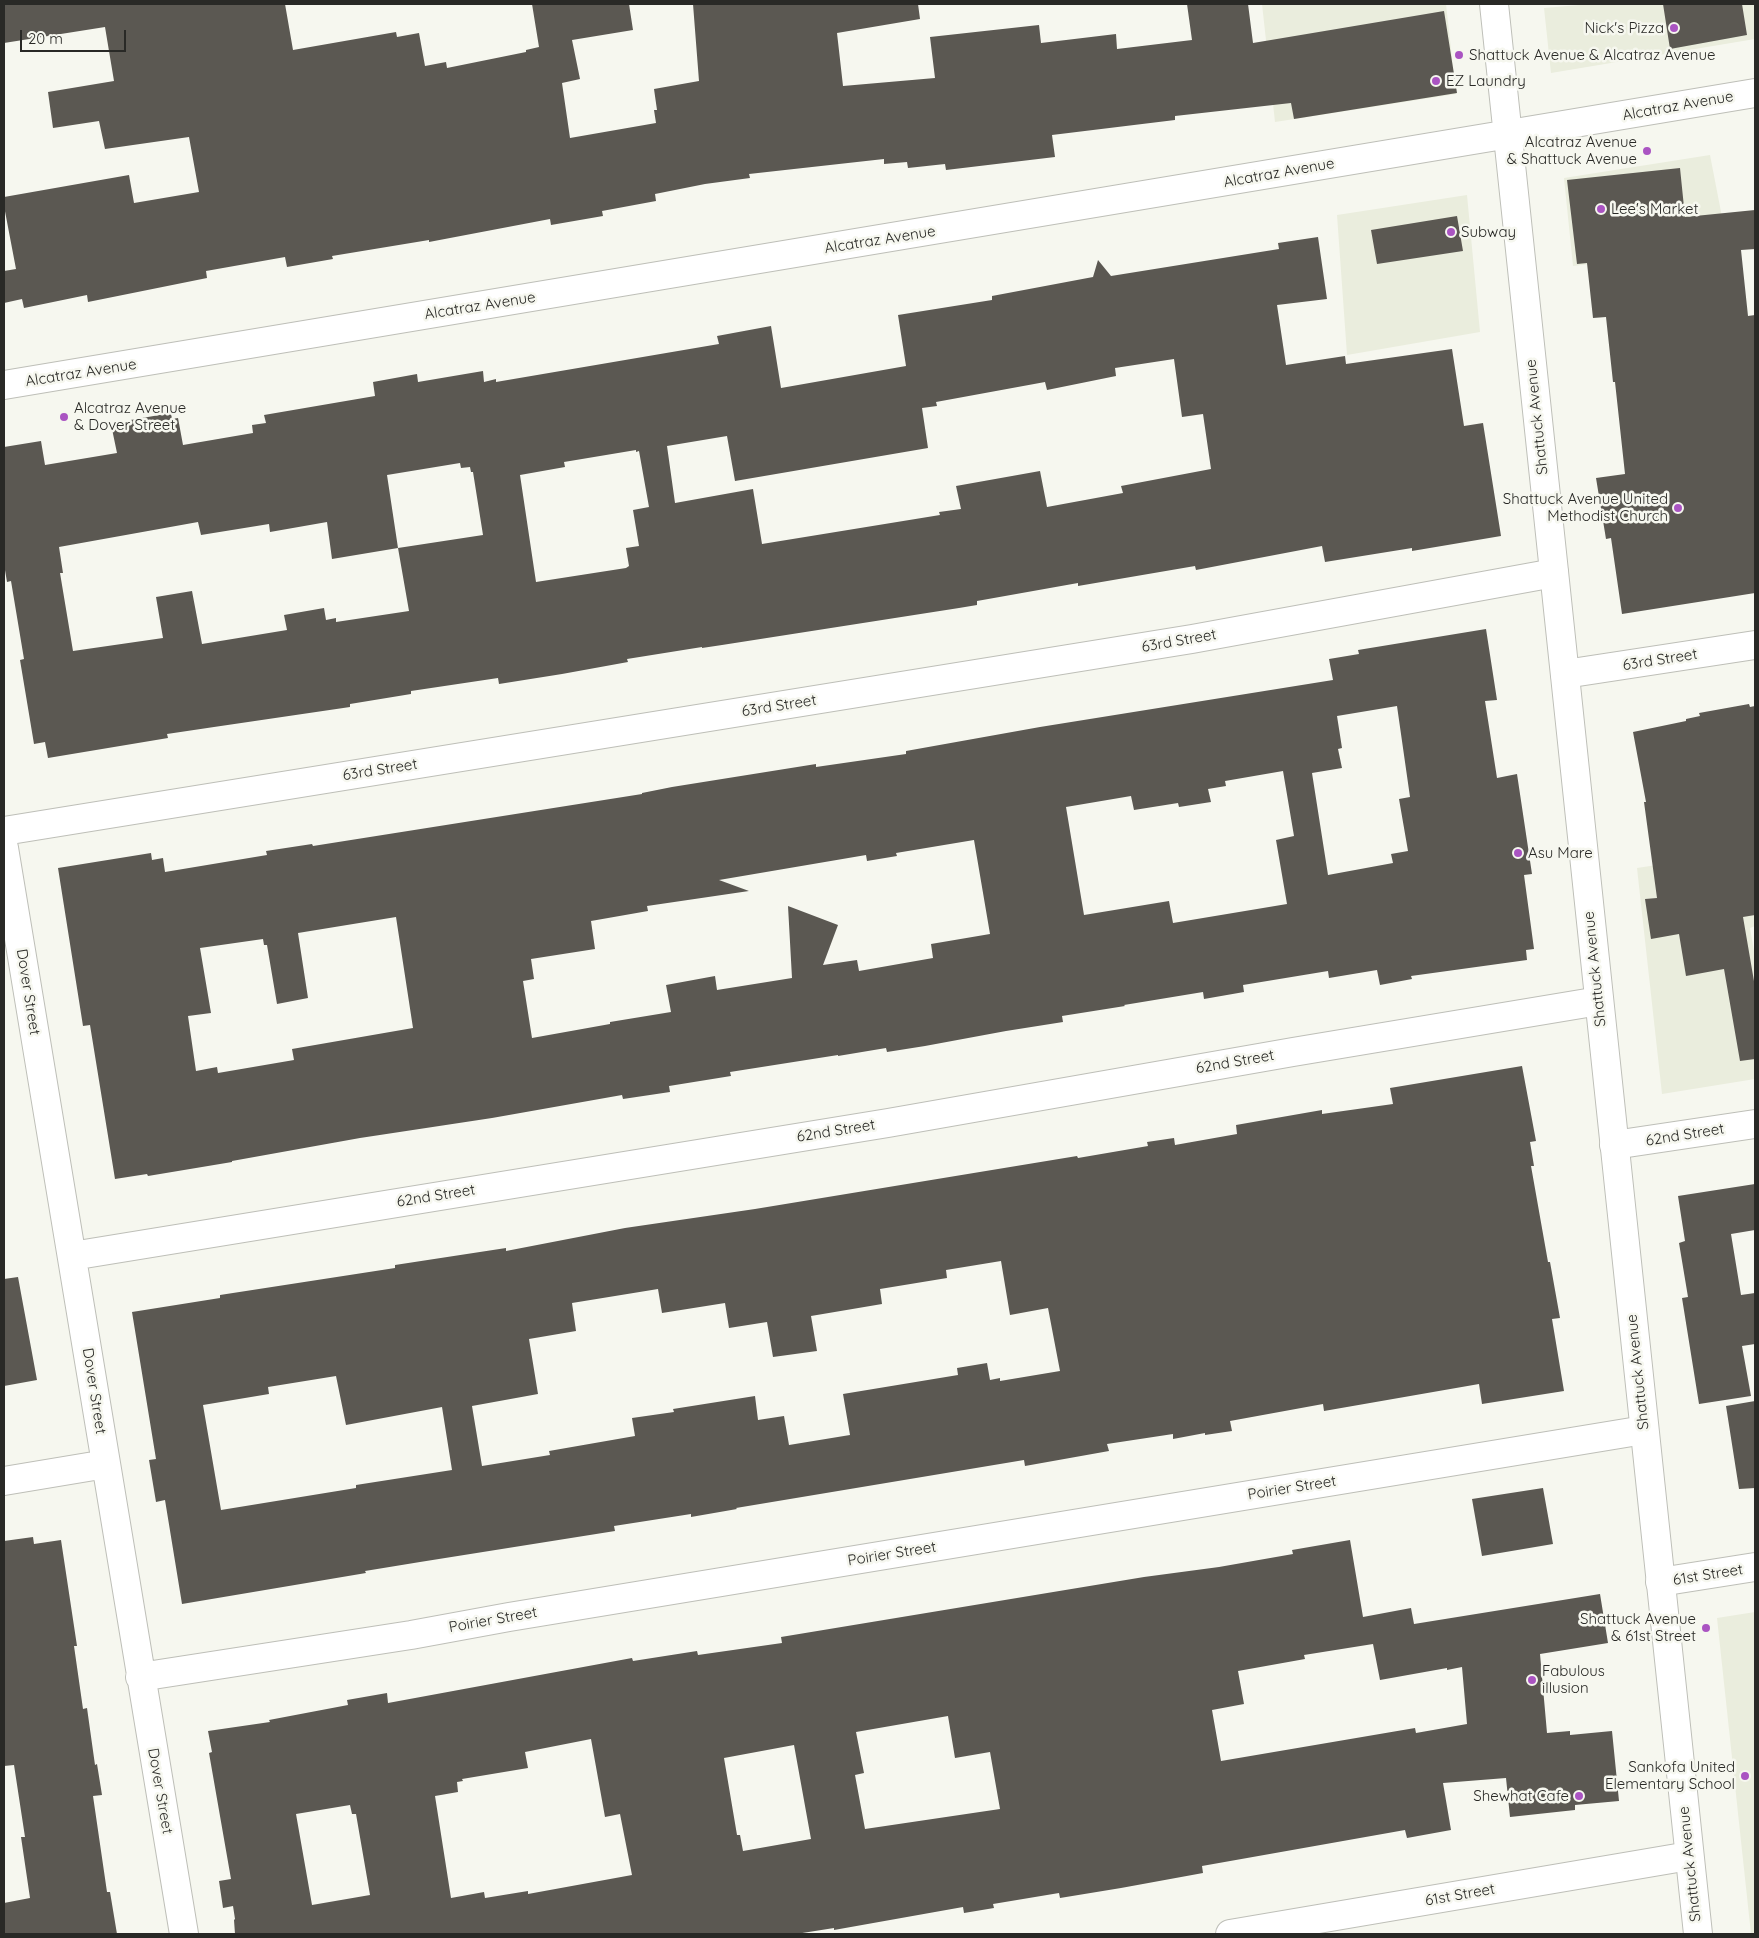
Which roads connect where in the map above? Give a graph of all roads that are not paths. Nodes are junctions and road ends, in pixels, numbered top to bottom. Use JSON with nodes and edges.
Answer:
{"nodes":[{"id":1,"x":1494,"y":4,"type":"edge"},
{"id":2,"x":1755,"y":93,"type":"edge"},
{"id":3,"x":1508,"y":135,"type":"junction"},
{"id":4,"x":4,"y":386,"type":"edge"},
{"id":5,"x":1554,"y":573,"type":"junction"},
{"id":6,"x":1755,"y":645,"type":"edge"},
{"id":7,"x":1565,"y":674,"type":"junction"},
{"id":8,"x":4,"y":831,"type":"edge"},
{"id":9,"x":4,"y":848,"type":"edge"},
{"id":10,"x":11,"y":936,"type":"edge"},
{"id":11,"x":1599,"y":1001,"type":"junction"},
{"id":12,"x":1755,"y":1124,"type":"edge"},
{"id":13,"x":1614,"y":1145,"type":"junction"},
{"id":14,"x":72,"y":1256,"type":"junction"},
{"id":15,"x":1644,"y":1430,"type":"junction"},
{"id":16,"x":106,"y":1464,"type":"junction"},
{"id":17,"x":4,"y":1481,"type":"edge"},
{"id":18,"x":1755,"y":1567,"type":"edge"},
{"id":19,"x":1660,"y":1582,"type":"junction"},
{"id":20,"x":140,"y":1677,"type":"junction"},
{"id":21,"x":1689,"y":1856,"type":"junction"},
{"id":22,"x":184,"y":1934,"type":"edge"},
{"id":23,"x":1230,"y":1934,"type":"edge"},
{"id":24,"x":1698,"y":1934,"type":"edge"}],
"edges":[{"from":1,"to":3,"type":"street","name":"Shattuck Avenue"},
{"from":2,"to":3,"type":"street","name":"Alcatraz Avenue"},
{"from":3,"to":4,"type":"street","name":"Alcatraz Avenue"},
{"from":3,"to":5,"type":"street","name":"Shattuck Avenue"},
{"from":5,"to":7,"type":"street","name":"Shattuck Avenue"},
{"from":5,"to":8,"type":"street","name":"63rd Street"},
{"from":6,"to":7,"type":"street","name":"63rd Street"},
{"from":7,"to":11,"type":"street","name":"Shattuck Avenue"},
{"from":9,"to":10,"type":"street","name":"Dover Street"},
{"from":10,"to":14,"type":"street","name":"Dover Street"},
{"from":11,"to":13,"type":"street","name":"Shattuck Avenue"},
{"from":11,"to":14,"type":"street","name":"62nd Street"},
{"from":12,"to":13,"type":"street","name":"62nd Street"},
{"from":13,"to":15,"type":"street","name":"Shattuck Avenue"},
{"from":14,"to":16,"type":"street","name":"Dover Street"},
{"from":15,"to":19,"type":"street","name":"Shattuck Avenue"},
{"from":15,"to":20,"type":"street","name":"Poirier Street"},
{"from":16,"to":17,"type":"street"},
{"from":16,"to":20,"type":"street","name":"Dover Street"},
{"from":18,"to":19,"type":"street","name":"61st Street"},
{"from":19,"to":21,"type":"street","name":"Shattuck Avenue"},
{"from":20,"to":22,"type":"street","name":"Dover Street"},
{"from":21,"to":23,"type":"street","name":"61st Street"},
{"from":21,"to":24,"type":"street","name":"Shattuck Avenue"}]}
